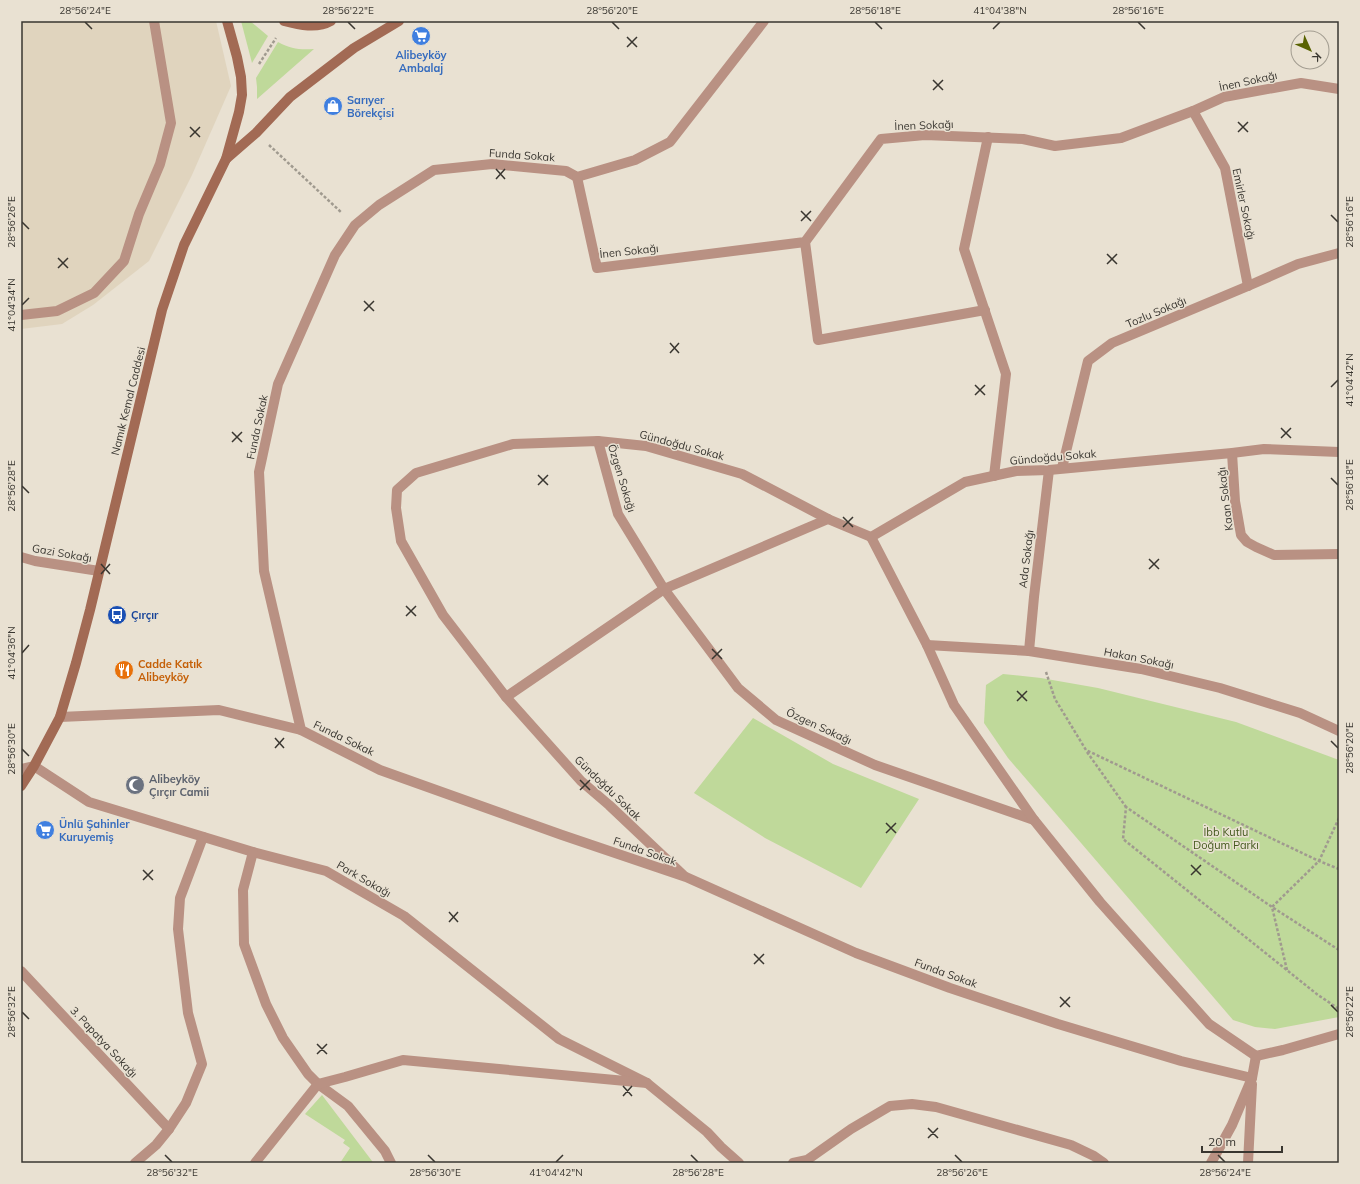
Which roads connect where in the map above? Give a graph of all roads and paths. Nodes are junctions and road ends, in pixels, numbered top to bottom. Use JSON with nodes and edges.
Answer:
{"nodes":[{"id":1,"x":154,"y":21,"type":"edge"},
{"id":2,"x":227,"y":21,"type":"edge"},
{"id":3,"x":284,"y":21,"type":"edge"},
{"id":4,"x":332,"y":21,"type":"edge"},
{"id":5,"x":399,"y":21,"type":"edge"},
{"id":6,"x":764,"y":21,"type":"edge"},
{"id":7,"x":241,"y":77,"type":"junction"},
{"id":8,"x":1339,"y":89,"type":"edge"},
{"id":9,"x":1193,"y":111,"type":"junction"},
{"id":10,"x":256,"y":133,"type":"junction"},
{"id":11,"x":988,"y":137,"type":"junction"},
{"id":12,"x":226,"y":159,"type":"junction"},
{"id":13,"x":577,"y":177,"type":"junction"},
{"id":14,"x":355,"y":225,"type":"junction"},
{"id":15,"x":805,"y":242,"type":"junction"},
{"id":16,"x":1339,"y":253,"type":"edge"},
{"id":17,"x":1248,"y":286,"type":"junction"},
{"id":18,"x":985,"y":310,"type":"junction"},
{"id":19,"x":21,"y":315,"type":"edge"},
{"id":20,"x":598,"y":441,"type":"junction"},
{"id":21,"x":1339,"y":452,"type":"edge"},
{"id":22,"x":1232,"y":453,"type":"junction"},
{"id":23,"x":1062,"y":468,"type":"junction"},
{"id":24,"x":1049,"y":470,"type":"junction"},
{"id":25,"x":994,"y":476,"type":"junction"},
{"id":26,"x":828,"y":519,"type":"junction"},
{"id":27,"x":871,"y":537,"type":"junction"},
{"id":28,"x":1339,"y":554,"type":"edge"},
{"id":29,"x":21,"y":557,"type":"edge"},
{"id":30,"x":99,"y":571,"type":"junction"},
{"id":31,"x":664,"y":589,"type":"junction"},
{"id":32,"x":927,"y":645,"type":"junction"},
{"id":33,"x":1029,"y":651,"type":"junction"},
{"id":34,"x":1040,"y":653,"type":"junction"},
{"id":35,"x":506,"y":696,"type":"junction"},
{"id":36,"x":60,"y":717,"type":"junction"},
{"id":37,"x":301,"y":730,"type":"junction"},
{"id":38,"x":1339,"y":731,"type":"edge"},
{"id":39,"x":1086,"y":750,"type":"junction"},
{"id":40,"x":34,"y":766,"type":"junction"},
{"id":41,"x":21,"y":769,"type":"edge"},
{"id":42,"x":21,"y":786,"type":"edge"},
{"id":43,"x":1126,"y":807,"type":"junction"},
{"id":44,"x":1339,"y":818,"type":"edge"},
{"id":45,"x":1034,"y":820,"type":"junction"},
{"id":46,"x":203,"y":837,"type":"junction"},
{"id":47,"x":253,"y":852,"type":"junction"},
{"id":48,"x":1319,"y":861,"type":"junction"},
{"id":49,"x":1339,"y":869,"type":"edge"},
{"id":50,"x":686,"y":877,"type":"junction"},
{"id":51,"x":1272,"y":907,"type":"junction"},
{"id":52,"x":1339,"y":950,"type":"edge"},
{"id":53,"x":1287,"y":970,"type":"junction"},
{"id":54,"x":21,"y":971,"type":"edge"},
{"id":55,"x":1339,"y":1009,"type":"edge"},
{"id":56,"x":1339,"y":1034,"type":"edge"},
{"id":57,"x":1256,"y":1056,"type":"junction"},
{"id":58,"x":1252,"y":1078,"type":"junction"},
{"id":59,"x":647,"y":1083,"type":"junction"},
{"id":60,"x":318,"y":1084,"type":"junction"},
{"id":61,"x":169,"y":1129,"type":"junction"},
{"id":62,"x":135,"y":1163,"type":"edge"},
{"id":63,"x":255,"y":1163,"type":"edge"},
{"id":64,"x":391,"y":1163,"type":"edge"},
{"id":65,"x":739,"y":1163,"type":"edge"},
{"id":66,"x":793,"y":1163,"type":"edge"},
{"id":67,"x":1104,"y":1163,"type":"edge"},
{"id":68,"x":1211,"y":1163,"type":"edge"},
{"id":69,"x":1248,"y":1163,"type":"edge"}],
"edges":[{"from":1,"to":19,"type":"street"},
{"from":2,"to":7,"type":"main road","name":"Namık Kemal Caddesi"},
{"from":3,"to":4,"type":"main road"},
{"from":3,"to":7,"type":"path"},
{"from":5,"to":10,"type":"main road"},
{"from":6,"to":13,"type":"street"},
{"from":7,"to":12,"type":"main road","name":"Namık Kemal Caddesi"},
{"from":8,"to":9,"type":"street","name":"İnen Sokağı"},
{"from":9,"to":11,"type":"street","name":"İnen Sokağı"},
{"from":9,"to":17,"type":"street","name":"Emirler Sokağı"},
{"from":10,"to":12,"type":"main road"},
{"from":10,"to":14,"type":"path"},
{"from":11,"to":15,"type":"street","name":"İnen Sokağı"},
{"from":11,"to":18,"type":"street"},
{"from":12,"to":30,"type":"main road","name":"Namık Kemal Caddesi"},
{"from":13,"to":14,"type":"street","name":"Funda Sokak"},
{"from":13,"to":15,"type":"street","name":"İnen Sokağı"},
{"from":14,"to":37,"type":"street","name":"Funda Sokak"},
{"from":15,"to":18,"type":"street"},
{"from":16,"to":17,"type":"street","name":"Tozlu Sokağı"},
{"from":17,"to":23,"type":"street","name":"Tozlu Sokağı"},
{"from":18,"to":25,"type":"street"},
{"from":20,"to":26,"type":"street","name":"Gündoğdu Sokak"},
{"from":20,"to":31,"type":"street","name":"Özgen Sokağı"},
{"from":20,"to":35,"type":"street","name":"Gündoğdu Sokak"},
{"from":21,"to":22,"type":"street","name":"Gündoğdu Sokak"},
{"from":22,"to":23,"type":"street","name":"Gündoğdu Sokak"},
{"from":22,"to":28,"type":"street","name":"Kaan Sokağı"},
{"from":23,"to":24,"type":"street","name":"Gündoğdu Sokak"},
{"from":24,"to":25,"type":"street","name":"Gündoğdu Sokak"},
{"from":24,"to":33,"type":"street","name":"Ada Sokağı"},
{"from":25,"to":27,"type":"street","name":"Gündoğdu Sokak"},
{"from":26,"to":27,"type":"street","name":"Gündoğdu Sokak"},
{"from":26,"to":31,"type":"street"},
{"from":27,"to":32,"type":"street"},
{"from":29,"to":30,"type":"street","name":"Gazi Sokağı"},
{"from":30,"to":36,"type":"main road","name":"Namık Kemal Caddesi"},
{"from":31,"to":35,"type":"street"},
{"from":31,"to":45,"type":"street","name":"Özgen Sokağı"},
{"from":32,"to":33,"type":"street","name":"Hakan Sokağı"},
{"from":32,"to":45,"type":"street"},
{"from":33,"to":34,"type":"street","name":"Hakan Sokağı"},
{"from":34,"to":38,"type":"street","name":"Hakan Sokağı"},
{"from":34,"to":39,"type":"path"},
{"from":35,"to":50,"type":"street","name":"Gündoğdu Sokak"},
{"from":36,"to":37,"type":"street"},
{"from":36,"to":40,"type":"main road","name":"Namık Kemal Caddesi"},
{"from":37,"to":50,"type":"street","name":"Funda Sokak"},
{"from":39,"to":43,"type":"path"},
{"from":39,"to":48,"type":"path"},
{"from":40,"to":41,"type":"street"},
{"from":40,"to":42,"type":"main road","name":"Namık Kemal Caddesi"},
{"from":40,"to":46,"type":"street","name":"Park Sokağı"},
{"from":43,"to":51,"type":"path"},
{"from":43,"to":53,"type":"path"},
{"from":44,"to":48,"type":"path"},
{"from":45,"to":57,"type":"street"},
{"from":46,"to":47,"type":"street","name":"Park Sokağı"},
{"from":46,"to":61,"type":"street"},
{"from":47,"to":59,"type":"street","name":"Park Sokağı"},
{"from":47,"to":60,"type":"street"},
{"from":48,"to":49,"type":"path"},
{"from":48,"to":51,"type":"path"},
{"from":50,"to":58,"type":"street","name":"Funda Sokak"},
{"from":51,"to":52,"type":"path"},
{"from":51,"to":53,"type":"path"},
{"from":53,"to":55,"type":"path"},
{"from":54,"to":61,"type":"street","name":"3. Papatya Sokağı"},
{"from":56,"to":57,"type":"street"},
{"from":57,"to":58,"type":"street"},
{"from":58,"to":68,"type":"street"},
{"from":58,"to":69,"type":"street"},
{"from":59,"to":60,"type":"street"},
{"from":59,"to":65,"type":"street","name":"Park Sokağı"},
{"from":60,"to":63,"type":"street"},
{"from":60,"to":64,"type":"street"},
{"from":61,"to":62,"type":"street"},
{"from":66,"to":67,"type":"street"}]}
